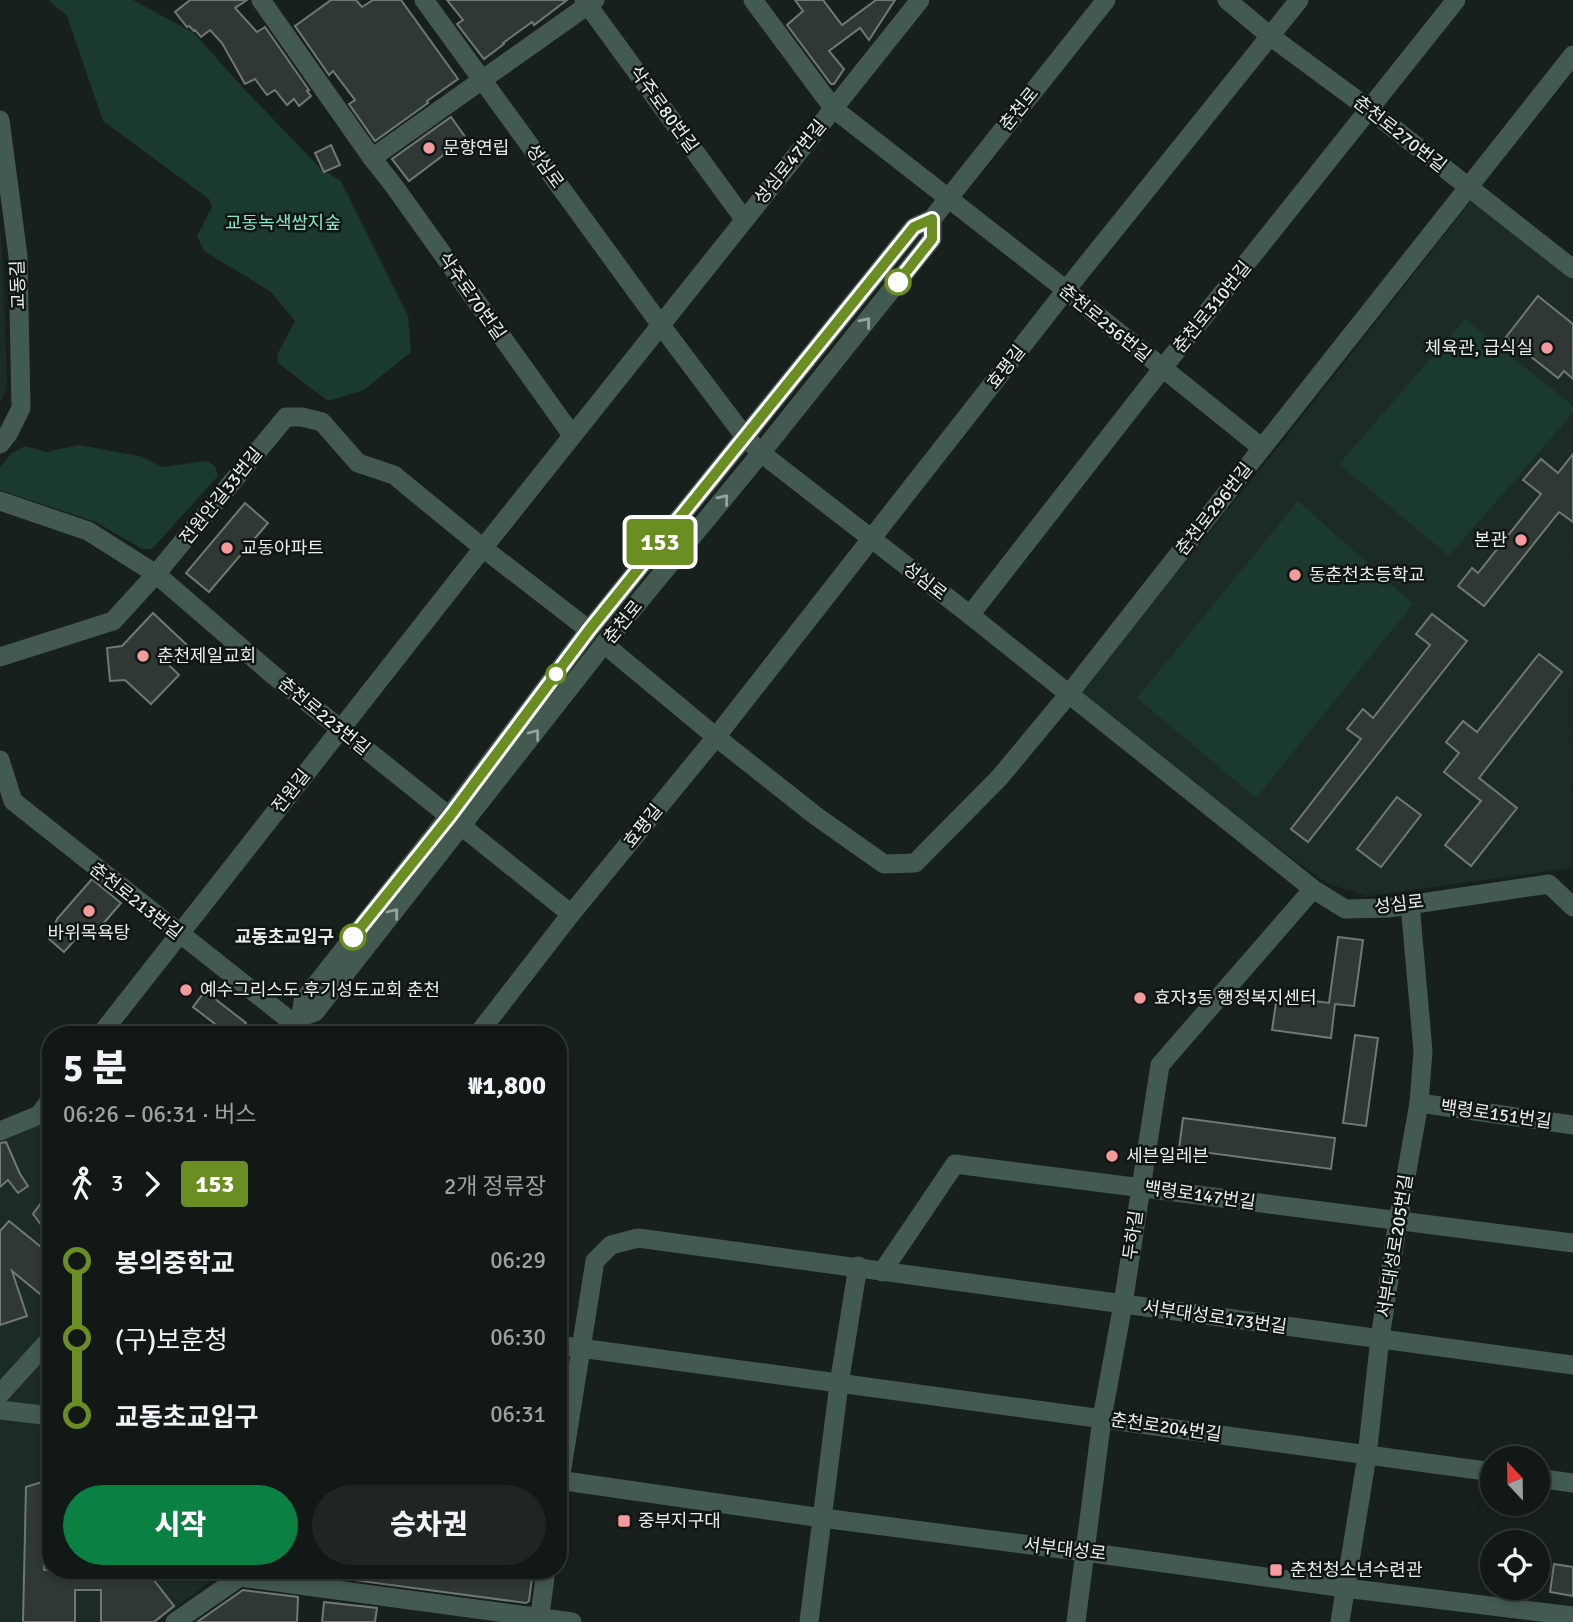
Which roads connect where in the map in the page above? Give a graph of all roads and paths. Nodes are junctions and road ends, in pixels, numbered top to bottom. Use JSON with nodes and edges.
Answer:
{"nodes":[{"id":1,"x":261,"y":0,"type":"edge"},
{"id":2,"x":424,"y":0,"type":"edge"},
{"id":3,"x":753,"y":0,"type":"edge"},
{"id":4,"x":1106,"y":0,"type":"edge"},
{"id":5,"x":1227,"y":0,"type":"edge"},
{"id":6,"x":1299,"y":0,"type":"edge"},
{"id":7,"x":1456,"y":0,"type":"edge"},
{"id":8,"x":917,"y":1,"type":"edge"},
{"id":9,"x":589,"y":2,"type":"edge"},
{"id":10,"x":1270,"y":36,"type":"junction"},
{"id":11,"x":1573,"y":55,"type":"edge"},
{"id":12,"x":483,"y":80,"type":"junction"},
{"id":13,"x":834,"y":109,"type":"junction"},
{"id":14,"x":1369,"y":109,"type":"junction"},
{"id":15,"x":0,"y":120,"type":"edge"},
{"id":16,"x":372,"y":158,"type":"junction"},
{"id":17,"x":1468,"y":186,"type":"junction"},
{"id":18,"x":949,"y":198,"type":"junction"},
{"id":19,"x":744,"y":219,"type":"junction"},
{"id":20,"x":932,"y":219,"type":"junction"},
{"id":21,"x":1573,"y":269,"type":"edge"},
{"id":22,"x":1066,"y":290,"type":"junction"},
{"id":23,"x":660,"y":324,"type":"junction"},
{"id":24,"x":1162,"y":369,"type":"junction"},
{"id":25,"x":572,"y":435,"type":"junction"},
{"id":26,"x":745,"y":437,"type":"junction"},
{"id":27,"x":0,"y":444,"type":"edge"},
{"id":28,"x":1262,"y":447,"type":"junction"},
{"id":29,"x":761,"y":453,"type":"junction"},
{"id":30,"x":0,"y":502,"type":"edge"},
{"id":31,"x":871,"y":539,"type":"junction"},
{"id":32,"x":483,"y":548,"type":"junction"},
{"id":33,"x":156,"y":575,"type":"junction"},
{"id":34,"x":970,"y":615,"type":"junction"},
{"id":35,"x":589,"y":630,"type":"junction"},
{"id":36,"x":604,"y":644,"type":"junction"},
{"id":37,"x":0,"y":657,"type":"edge"},
{"id":38,"x":1068,"y":695,"type":"junction"},
{"id":39,"x":340,"y":729,"type":"junction"},
{"id":40,"x":716,"y":737,"type":"junction"},
{"id":41,"x":0,"y":760,"type":"edge"},
{"id":42,"x":456,"y":821,"type":"junction"},
{"id":43,"x":1313,"y":890,"type":"junction"},
{"id":44,"x":1571,"y":898,"type":"edge"},
{"id":45,"x":1410,"y":904,"type":"junction"},
{"id":46,"x":570,"y":914,"type":"junction"},
{"id":47,"x":178,"y":934,"type":"junction"},
{"id":48,"x":107,"y":1026,"type":"edge"},
{"id":49,"x":295,"y":1026,"type":"edge"},
{"id":50,"x":298,"y":1026,"type":"edge"},
{"id":51,"x":484,"y":1026,"type":"edge"},
{"id":52,"x":1419,"y":1103,"type":"junction"},
{"id":53,"x":42,"y":1115,"type":"edge"},
{"id":54,"x":1573,"y":1125,"type":"edge"},
{"id":55,"x":0,"y":1131,"type":"edge"},
{"id":56,"x":1140,"y":1187,"type":"junction"},
{"id":57,"x":1398,"y":1221,"type":"junction"},
{"id":58,"x":1573,"y":1242,"type":"edge"},
{"id":59,"x":858,"y":1266,"type":"junction"},
{"id":60,"x":882,"y":1272,"type":"junction"},
{"id":61,"x":1123,"y":1304,"type":"junction"},
{"id":62,"x":1380,"y":1338,"type":"junction"},
{"id":63,"x":567,"y":1346,"type":"edge"},
{"id":64,"x":42,"y":1348,"type":"edge"},
{"id":65,"x":582,"y":1348,"type":"junction"},
{"id":66,"x":1573,"y":1364,"type":"edge"},
{"id":67,"x":839,"y":1384,"type":"junction"},
{"id":68,"x":0,"y":1394,"type":"edge"},
{"id":69,"x":0,"y":1410,"type":"edge"},
{"id":70,"x":42,"y":1415,"type":"edge"},
{"id":71,"x":1102,"y":1418,"type":"junction"},
{"id":72,"x":567,"y":1437,"type":"edge"},
{"id":73,"x":1367,"y":1456,"type":"junction"},
{"id":74,"x":1480,"y":1470,"type":"edge"},
{"id":75,"x":1550,"y":1480,"type":"edge"},
{"id":76,"x":1573,"y":1483,"type":"edge"},
{"id":77,"x":567,"y":1485,"type":"edge"},
{"id":78,"x":822,"y":1518,"type":"junction"},
{"id":79,"x":1085,"y":1552,"type":"junction"},
{"id":80,"x":232,"y":1579,"type":"edge"},
{"id":81,"x":277,"y":1579,"type":"edge"},
{"id":82,"x":544,"y":1579,"type":"edge"},
{"id":83,"x":1345,"y":1588,"type":"junction"},
{"id":84,"x":1573,"y":1616,"type":"edge"},
{"id":85,"x":178,"y":1621,"type":"edge"},
{"id":86,"x":536,"y":1621,"type":"edge"},
{"id":87,"x":572,"y":1622,"type":"edge"},
{"id":88,"x":809,"y":1622,"type":"edge"},
{"id":89,"x":1076,"y":1622,"type":"edge"},
{"id":90,"x":1340,"y":1622,"type":"edge"}],
"edges":[{"from":1,"to":16,"type":"street","name":"삭주로70번길"},
{"from":2,"to":12,"type":"street","name":"성심로"},
{"from":3,"to":13,"type":"street","name":"춘천로256번길"},
{"from":4,"to":18,"type":"street","name":"춘천로"},
{"from":5,"to":10,"type":"street","name":"춘천로270번길"},
{"from":6,"to":10,"type":"street","name":"효평길"},
{"from":7,"to":14,"type":"street","name":"춘천로310번길"},
{"from":8,"to":13,"type":"street","name":"성심로47번길"},
{"from":9,"to":12,"type":"street"},
{"from":9,"to":19,"type":"street","name":"삭주로80번길"},
{"from":10,"to":14,"type":"street","name":"춘천로270번길"},
{"from":10,"to":22,"type":"street","name":"효평길"},
{"from":11,"to":17,"type":"street","name":"춘천로296번길"},
{"from":12,"to":16,"type":"street"},
{"from":12,"to":23,"type":"street","name":"성심로"},
{"from":13,"to":18,"type":"street","name":"춘천로256번길"},
{"from":13,"to":19,"type":"street","name":"성심로47번길"},
{"from":14,"to":17,"type":"street","name":"춘천로270번길"},
{"from":14,"to":24,"type":"street","name":"춘천로310번길"},
{"from":15,"to":27,"type":"street","name":"교동길"},
{"from":16,"to":25,"type":"street","name":"삭주로70번길"},
{"from":17,"to":21,"type":"street","name":"춘천로270번길"},
{"from":17,"to":28,"type":"street","name":"춘천로296번길"},
{"from":18,"to":20,"type":"street","name":"춘천로"},
{"from":18,"to":22,"type":"street","name":"춘천로256번길"},
{"from":19,"to":23,"type":"street","name":"성심로47번길"},
{"from":20,"to":26,"type":"street","name":"춘천로"},
{"from":29,"to":20,"type":"street","name":"춘천로","one_way":true},
{"from":22,"to":24,"type":"street","name":"춘천로256번길"},
{"from":22,"to":31,"type":"street","name":"효평길"},
{"from":23,"to":25,"type":"street","name":"전원길"},
{"from":23,"to":26,"type":"street","name":"성심로"},
{"from":24,"to":28,"type":"street","name":"춘천로256번길"},
{"from":24,"to":34,"type":"street","name":"춘천로310번길"},
{"from":25,"to":32,"type":"street","name":"전원길"},
{"from":26,"to":29,"type":"street","name":"성심로"},
{"from":26,"to":35,"type":"street","name":"춘천로"},
{"from":28,"to":38,"type":"street","name":"춘천로296번길"},
{"from":29,"to":31,"type":"street","name":"성심로"},
{"from":36,"to":29,"type":"street","name":"춘천로","one_way":true},
{"from":30,"to":33,"type":"street","name":"춘천로223번길"},
{"from":31,"to":34,"type":"street","name":"성심로"},
{"from":31,"to":40,"type":"street","name":"효평길"},
{"from":32,"to":33,"type":"street","name":"전원안길33번길"},
{"from":32,"to":35,"type":"street"},
{"from":32,"to":39,"type":"street","name":"전원길"},
{"from":33,"to":37,"type":"street"},
{"from":33,"to":39,"type":"street","name":"춘천로223번길"},
{"from":34,"to":38,"type":"street","name":"성심로"},
{"from":35,"to":42,"type":"street","name":"춘천로"},
{"from":36,"to":40,"type":"street"},
{"from":42,"to":36,"type":"street","name":"춘천로","one_way":true},
{"from":38,"to":40,"type":"street","name":"춘천로296번길"},
{"from":38,"to":43,"type":"street","name":"성심로"},
{"from":39,"to":42,"type":"street","name":"춘천로223번길"},
{"from":39,"to":47,"type":"street","name":"전원길"},
{"from":40,"to":46,"type":"street","name":"효평길"},
{"from":41,"to":47,"type":"street","name":"춘천로213번길"},
{"from":42,"to":46,"type":"street"},
{"from":42,"to":50,"type":"street","name":"춘천로"},
{"from":43,"to":45,"type":"street","name":"성심로"},
{"from":43,"to":56,"type":"street","name":"두하길"},
{"from":44,"to":45,"type":"street","name":"성심로"},
{"from":45,"to":52,"type":"street","name":"서부대성로205번길"},
{"from":46,"to":51,"type":"street","name":"효평길"},
{"from":47,"to":48,"type":"street","name":"전원길"},
{"from":47,"to":49,"type":"street","name":"춘천로213번길"},
{"from":52,"to":54,"type":"street","name":"백령로151번길"},
{"from":52,"to":57,"type":"street","name":"서부대성로205번길"},
{"from":53,"to":55,"type":"street"},
{"from":56,"to":57,"type":"street","name":"백령로147번길"},
{"from":56,"to":60,"type":"street","name":"백령로147번길"},
{"from":56,"to":61,"type":"street","name":"두하길"},
{"from":57,"to":58,"type":"street","name":"백령로147번길"},
{"from":57,"to":62,"type":"street","name":"서부대성로205번길"},
{"from":59,"to":60,"type":"street","name":"서부대성로173번길"},
{"from":59,"to":65,"type":"street","name":"서부대성로173번길"},
{"from":59,"to":67,"type":"street"},
{"from":60,"to":61,"type":"street","name":"서부대성로173번길"},
{"from":61,"to":62,"type":"street","name":"서부대성로173번길"},
{"from":61,"to":71,"type":"street","name":"두하길"},
{"from":62,"to":66,"type":"street","name":"서부대성로173번길"},
{"from":62,"to":73,"type":"street","name":"서부대성로205번길"},
{"from":63,"to":65,"type":"street","name":"춘천로204번길"},
{"from":64,"to":68,"type":"street"},
{"from":65,"to":67,"type":"street","name":"춘천로204번길"},
{"from":65,"to":72,"type":"street","name":"서부대성로173번길"},
{"from":67,"to":71,"type":"street","name":"춘천로204번길"},
{"from":67,"to":78,"type":"street"},
{"from":69,"to":70,"type":"street"},
{"from":71,"to":73,"type":"street","name":"춘천로204번길"},
{"from":71,"to":79,"type":"street","name":"두하길"},
{"from":73,"to":74,"type":"street","name":"춘천로204번길"},
{"from":73,"to":83,"type":"street","name":"서부대성로205번길"},
{"from":75,"to":76,"type":"street"},
{"from":77,"to":78,"type":"street","name":"서부대성로"},
{"from":78,"to":79,"type":"street","name":"서부대성로"},
{"from":78,"to":88,"type":"street"},
{"from":79,"to":83,"type":"street","name":"서부대성로"},
{"from":79,"to":89,"type":"street","name":"두하길"},
{"from":80,"to":85,"type":"street"},
{"from":81,"to":86,"type":"street"},
{"from":82,"to":86,"type":"street"},
{"from":83,"to":84,"type":"street","name":"서부대성로"},
{"from":83,"to":90,"type":"street","name":"서부대성로205번길"},
{"from":86,"to":87,"type":"street"}]}
